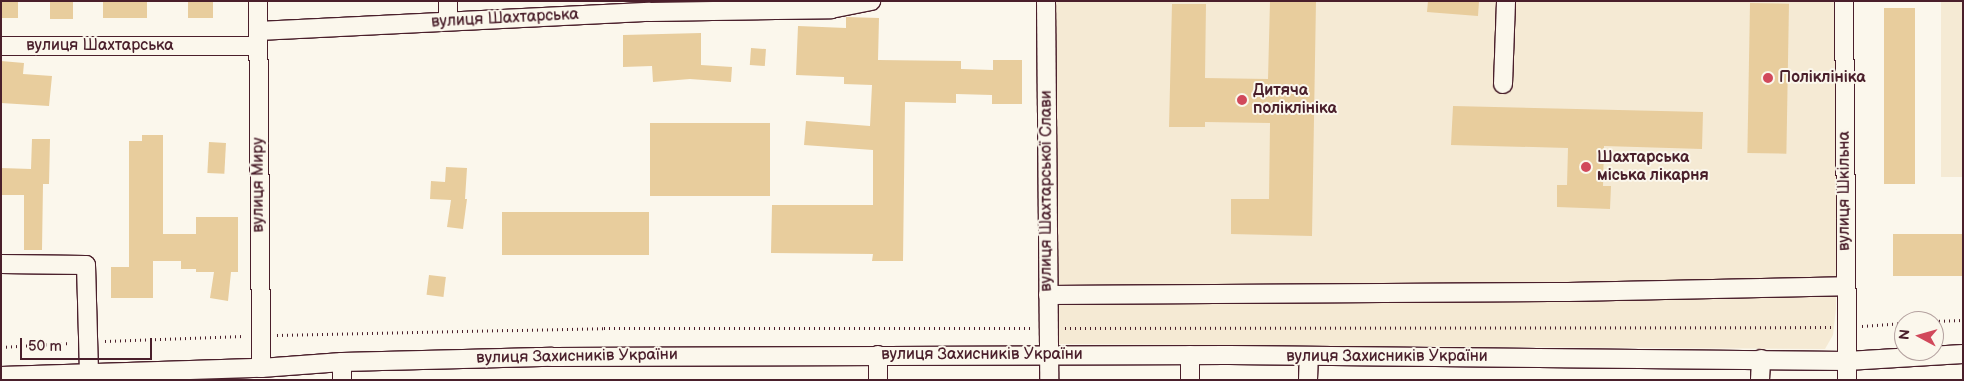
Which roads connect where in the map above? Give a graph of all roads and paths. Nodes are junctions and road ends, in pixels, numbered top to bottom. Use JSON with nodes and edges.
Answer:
{"nodes":[{"id":1,"x":258,"y":1,"type":"edge"},
{"id":2,"x":448,"y":1,"type":"edge"},
{"id":3,"x":871,"y":1,"type":"edge"},
{"id":4,"x":1046,"y":1,"type":"edge"},
{"id":5,"x":1506,"y":1,"type":"edge"},
{"id":6,"x":1844,"y":1,"type":"edge"},
{"id":7,"x":831,"y":5,"type":"edge"},
{"id":8,"x":448,"y":21,"type":"junction"},
{"id":9,"x":258,"y":39,"type":"junction"},
{"id":10,"x":1,"y":46,"type":"edge"},
{"id":11,"x":1503,"y":84,"type":"dead end"},
{"id":12,"x":1,"y":264,"type":"edge"},
{"id":13,"x":1846,"y":286,"type":"junction"},
{"id":14,"x":1048,"y":295,"type":"junction"},
{"id":15,"x":1963,"y":320,"type":"edge"},
{"id":16,"x":1944,"y":321,"type":"edge"},
{"id":17,"x":1894,"y":324,"type":"edge"},
{"id":18,"x":1846,"y":327,"type":"junction"},
{"id":19,"x":1048,"y":328,"type":"junction"},
{"id":20,"x":260,"y":336,"type":"junction"},
{"id":21,"x":88,"y":342,"type":"junction"},
{"id":22,"x":1,"y":347,"type":"edge"},
{"id":23,"x":1963,"y":354,"type":"edge"},
{"id":24,"x":878,"y":355,"type":"junction"},
{"id":25,"x":1050,"y":355,"type":"junction"},
{"id":26,"x":1190,"y":355,"type":"junction"},
{"id":27,"x":1309,"y":356,"type":"junction"},
{"id":28,"x":1761,"y":360,"type":"junction"},
{"id":29,"x":1847,"y":361,"type":"junction"},
{"id":30,"x":342,"y":362,"type":"junction"},
{"id":31,"x":261,"y":368,"type":"junction"},
{"id":32,"x":89,"y":373,"type":"junction"},
{"id":33,"x":1,"y":376,"type":"edge"},
{"id":34,"x":115,"y":376,"type":"edge"},
{"id":35,"x":342,"y":380,"type":"edge"},
{"id":36,"x":878,"y":380,"type":"edge"},
{"id":37,"x":1050,"y":380,"type":"edge"},
{"id":38,"x":1190,"y":380,"type":"edge"},
{"id":39,"x":1308,"y":380,"type":"edge"},
{"id":40,"x":1760,"y":380,"type":"edge"},
{"id":41,"x":1847,"y":380,"type":"edge"}],
"edges":[{"from":1,"to":9,"type":"street","name":"вулиця Миру"},
{"from":2,"to":8,"type":"street"},
{"from":3,"to":7,"type":"street","name":"вулиця Шахтарська"},
{"from":4,"to":14,"type":"street","name":"вулиця Шахтарської Слави"},
{"from":5,"to":11,"type":"street"},
{"from":6,"to":13,"type":"street","name":"вулиця Шкільна"},
{"from":7,"to":8,"type":"street","name":"вулиця Шахтарська"},
{"from":8,"to":9,"type":"street","name":"вулиця Шахтарська"},
{"from":9,"to":10,"type":"street","name":"вулиця Шахтарська"},
{"from":9,"to":20,"type":"street","name":"вулиця Миру"},
{"from":12,"to":21,"type":"street"},
{"from":13,"to":14,"type":"street"},
{"from":13,"to":18,"type":"street","name":"вулиця Шкільна"},
{"from":14,"to":19,"type":"street","name":"вулиця Шахтарської Слави"},
{"from":15,"to":16,"type":"path"},
{"from":17,"to":18,"type":"path"},
{"from":18,"to":19,"type":"path"},
{"from":18,"to":29,"type":"street","name":"вулиця Шкільна"},
{"from":19,"to":20,"type":"path"},
{"from":19,"to":25,"type":"street","name":"вулиця Шахтарської Слави"},
{"from":20,"to":21,"type":"path"},
{"from":20,"to":31,"type":"street","name":"вулиця Миру"},
{"from":21,"to":22,"type":"path"},
{"from":21,"to":32,"type":"street"},
{"from":23,"to":29,"type":"street","name":"вулиця Захисників України"},
{"from":24,"to":25,"type":"street","name":"вулиця Захисників України"},
{"from":24,"to":30,"type":"street","name":"вулиця Захисників України"},
{"from":24,"to":36,"type":"street"},
{"from":25,"to":26,"type":"street","name":"вулиця Захисників України"},
{"from":25,"to":37,"type":"street","name":"вулиця Шахтарської Слави"},
{"from":26,"to":27,"type":"street","name":"вулиця Захисників України"},
{"from":26,"to":38,"type":"street"},
{"from":27,"to":28,"type":"street","name":"вулиця Захисників України"},
{"from":27,"to":39,"type":"street"},
{"from":28,"to":29,"type":"street","name":"вулиця Захисників України"},
{"from":28,"to":40,"type":"street"},
{"from":29,"to":41,"type":"street","name":"вулиця Шкільна"},
{"from":30,"to":31,"type":"street","name":"вулиця Захисників України"},
{"from":30,"to":35,"type":"street"},
{"from":31,"to":34,"type":"street","name":"вулиця Захисників України"},
{"from":32,"to":33,"type":"street","name":"вулиця Захисників України"},
{"from":32,"to":34,"type":"street","name":"вулиця Захисників України"}]}
